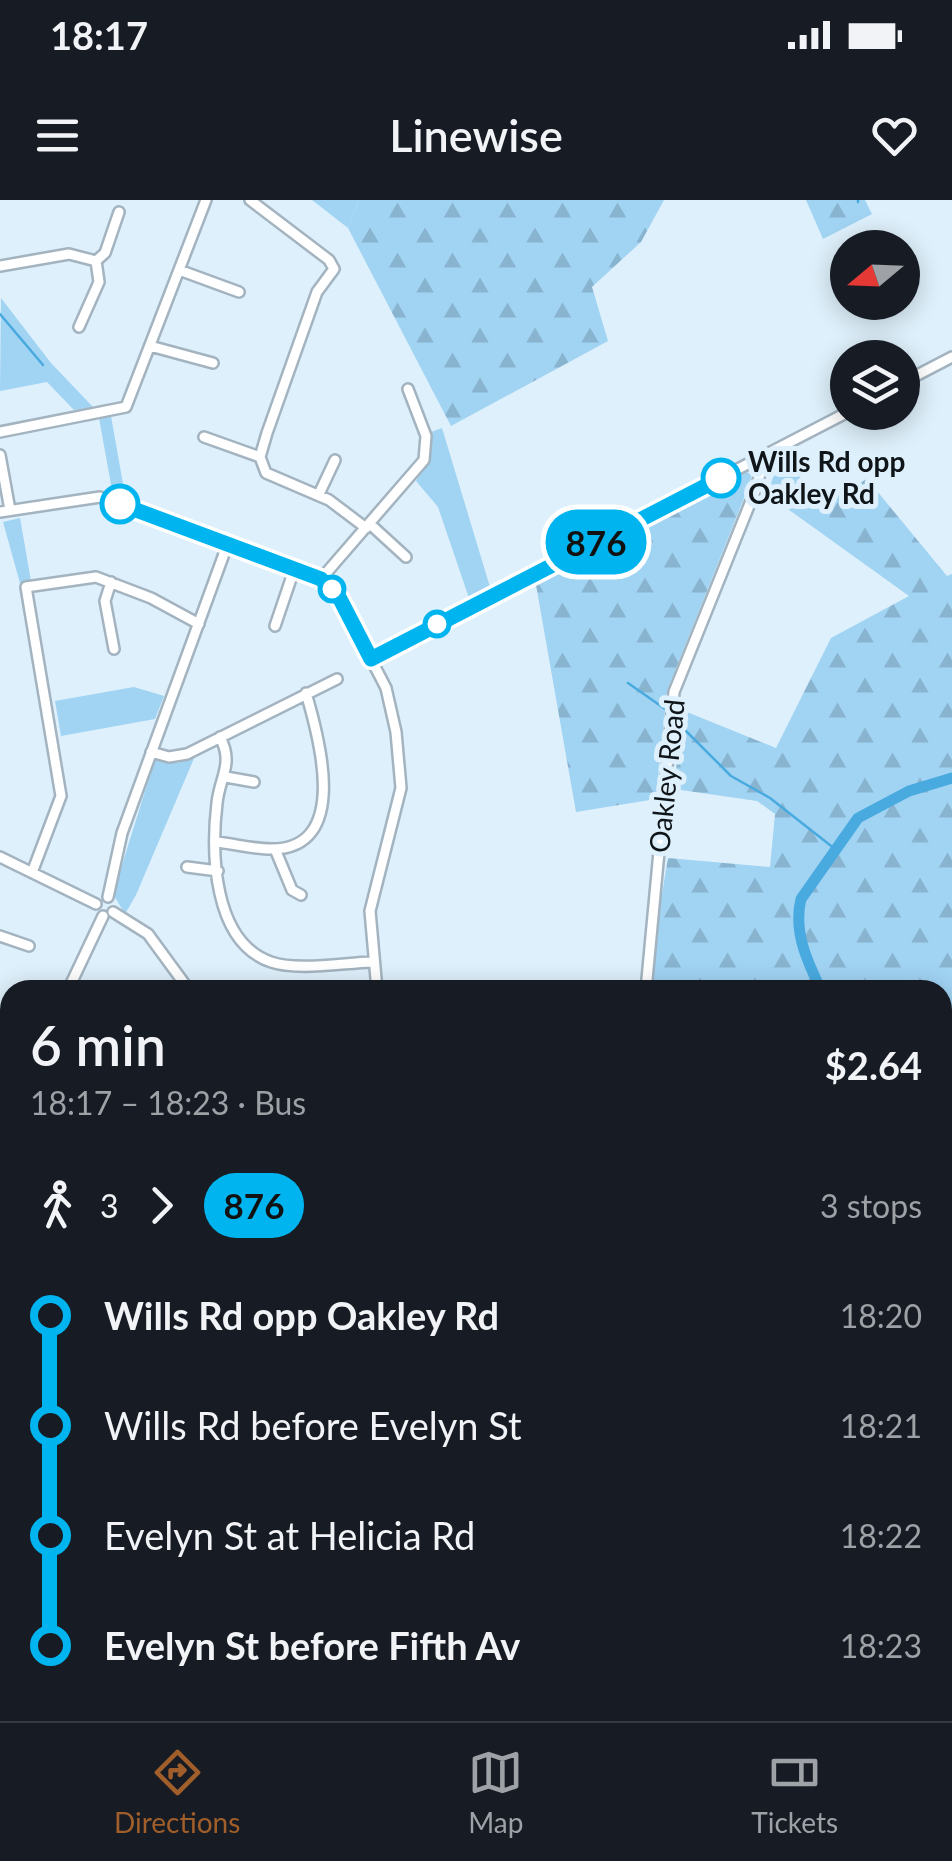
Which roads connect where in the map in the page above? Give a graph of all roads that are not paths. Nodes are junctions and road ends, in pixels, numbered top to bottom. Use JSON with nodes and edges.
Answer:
{"nodes":[{"id":1,"x":206,"y":200,"type":"edge"},
{"id":2,"x":250,"y":200,"type":"edge"},
{"id":3,"x":119,"y":212,"type":"dead end"},
{"id":4,"x":96,"y":260,"type":"junction"},
{"id":5,"x":0,"y":266,"type":"edge"},
{"id":6,"x":179,"y":270,"type":"junction"},
{"id":7,"x":239,"y":292,"type":"dead end"},
{"id":8,"x":79,"y":327,"type":"dead end"},
{"id":9,"x":150,"y":346,"type":"junction"},
{"id":10,"x":952,"y":357,"type":"edge"},
{"id":11,"x":213,"y":363,"type":"dead end"},
{"id":12,"x":920,"y":374,"type":"edge"},
{"id":13,"x":408,"y":389,"type":"dead end"},
{"id":14,"x":830,"y":421,"type":"edge"},
{"id":15,"x":0,"y":432,"type":"edge"},
{"id":16,"x":204,"y":437,"type":"dead end"},
{"id":17,"x":0,"y":454,"type":"edge"},
{"id":18,"x":260,"y":457,"type":"junction"},
{"id":19,"x":756,"y":459,"type":"junction"},
{"id":20,"x":336,"y":460,"type":"dead end"},
{"id":21,"x":319,"y":494,"type":"junction"},
{"id":22,"x":5,"y":511,"type":"edge"},
{"id":23,"x":368,"y":527,"type":"junction"},
{"id":24,"x":228,"y":543,"type":"junction"},
{"id":25,"x":406,"y":558,"type":"dead end"},
{"id":26,"x":295,"y":567,"type":"junction"},
{"id":27,"x":321,"y":579,"type":"junction"},
{"id":28,"x":111,"y":582,"type":"junction"},
{"id":29,"x":198,"y":624,"type":"junction"},
{"id":30,"x":275,"y":626,"type":"dead end"},
{"id":31,"x":114,"y":649,"type":"dead end"},
{"id":32,"x":371,"y":659,"type":"junction"},
{"id":33,"x":185,"y":662,"type":"junction"},
{"id":34,"x":197,"y":667,"type":"dead end"},
{"id":35,"x":337,"y":679,"type":"dead end"},
{"id":36,"x":306,"y":693,"type":"junction"},
{"id":37,"x":220,"y":737,"type":"junction"},
{"id":38,"x":152,"y":752,"type":"junction"},
{"id":39,"x":226,"y":777,"type":"junction"},
{"id":40,"x":254,"y":782,"type":"dead end"},
{"id":41,"x":217,"y":842,"type":"junction"},
{"id":42,"x":275,"y":850,"type":"junction"},
{"id":43,"x":0,"y":857,"type":"edge"},
{"id":44,"x":187,"y":867,"type":"dead end"},
{"id":45,"x":33,"y":870,"type":"junction"},
{"id":46,"x":218,"y":871,"type":"junction"},
{"id":47,"x":301,"y":895,"type":"dead end"},
{"id":48,"x":108,"y":898,"type":"junction"},
{"id":49,"x":96,"y":904,"type":"junction"},
{"id":50,"x":108,"y":914,"type":"junction"},
{"id":51,"x":0,"y":936,"type":"edge"},
{"id":52,"x":29,"y":946,"type":"dead end"},
{"id":53,"x":372,"y":962,"type":"junction"},
{"id":54,"x":73,"y":980,"type":"edge"},
{"id":55,"x":181,"y":980,"type":"edge"},
{"id":56,"x":375,"y":980,"type":"edge"},
{"id":57,"x":647,"y":980,"type":"edge"}],
"edges":[{"from":1,"to":6,"type":"street"},
{"from":2,"to":18,"type":"street"},
{"from":3,"to":4,"type":"street"},
{"from":4,"to":5,"type":"street"},
{"from":4,"to":8,"type":"street"},
{"from":6,"to":7,"type":"street"},
{"from":6,"to":9,"type":"street"},
{"from":9,"to":11,"type":"street"},
{"from":9,"to":15,"type":"street"},
{"from":10,"to":12,"type":"street"},
{"from":13,"to":23,"type":"street"},
{"from":14,"to":19,"type":"street"},
{"from":16,"to":18,"type":"street"},
{"from":17,"to":22,"type":"street"},
{"from":18,"to":21,"type":"street"},
{"from":19,"to":32,"type":"street"},
{"from":19,"to":57,"type":"street","name":"Oakley Road"},
{"from":20,"to":21,"type":"street"},
{"from":21,"to":23,"type":"street"},
{"from":22,"to":24,"type":"street"},
{"from":23,"to":25,"type":"street"},
{"from":23,"to":27,"type":"street"},
{"from":24,"to":26,"type":"street"},
{"from":24,"to":29,"type":"street"},
{"from":26,"to":27,"type":"street"},
{"from":26,"to":30,"type":"street"},
{"from":27,"to":32,"type":"street"},
{"from":28,"to":29,"type":"street"},
{"from":28,"to":31,"type":"street"},
{"from":28,"to":45,"type":"street"},
{"from":29,"to":33,"type":"street"},
{"from":32,"to":53,"type":"street"},
{"from":33,"to":34,"type":"street"},
{"from":33,"to":38,"type":"street"},
{"from":35,"to":36,"type":"street"},
{"from":36,"to":37,"type":"street"},
{"from":36,"to":42,"type":"street"},
{"from":37,"to":38,"type":"street"},
{"from":37,"to":39,"type":"street"},
{"from":38,"to":48,"type":"street"},
{"from":39,"to":40,"type":"street"},
{"from":39,"to":41,"type":"street"},
{"from":41,"to":42,"type":"street"},
{"from":41,"to":46,"type":"street"},
{"from":42,"to":47,"type":"street"},
{"from":43,"to":45,"type":"street"},
{"from":44,"to":46,"type":"street"},
{"from":45,"to":49,"type":"street"},
{"from":46,"to":53,"type":"street"},
{"from":48,"to":49,"type":"street"},
{"from":48,"to":50,"type":"street"},
{"from":49,"to":50,"type":"street"},
{"from":50,"to":54,"type":"street"},
{"from":50,"to":55,"type":"street"},
{"from":51,"to":52,"type":"street"},
{"from":53,"to":56,"type":"street"}]}
